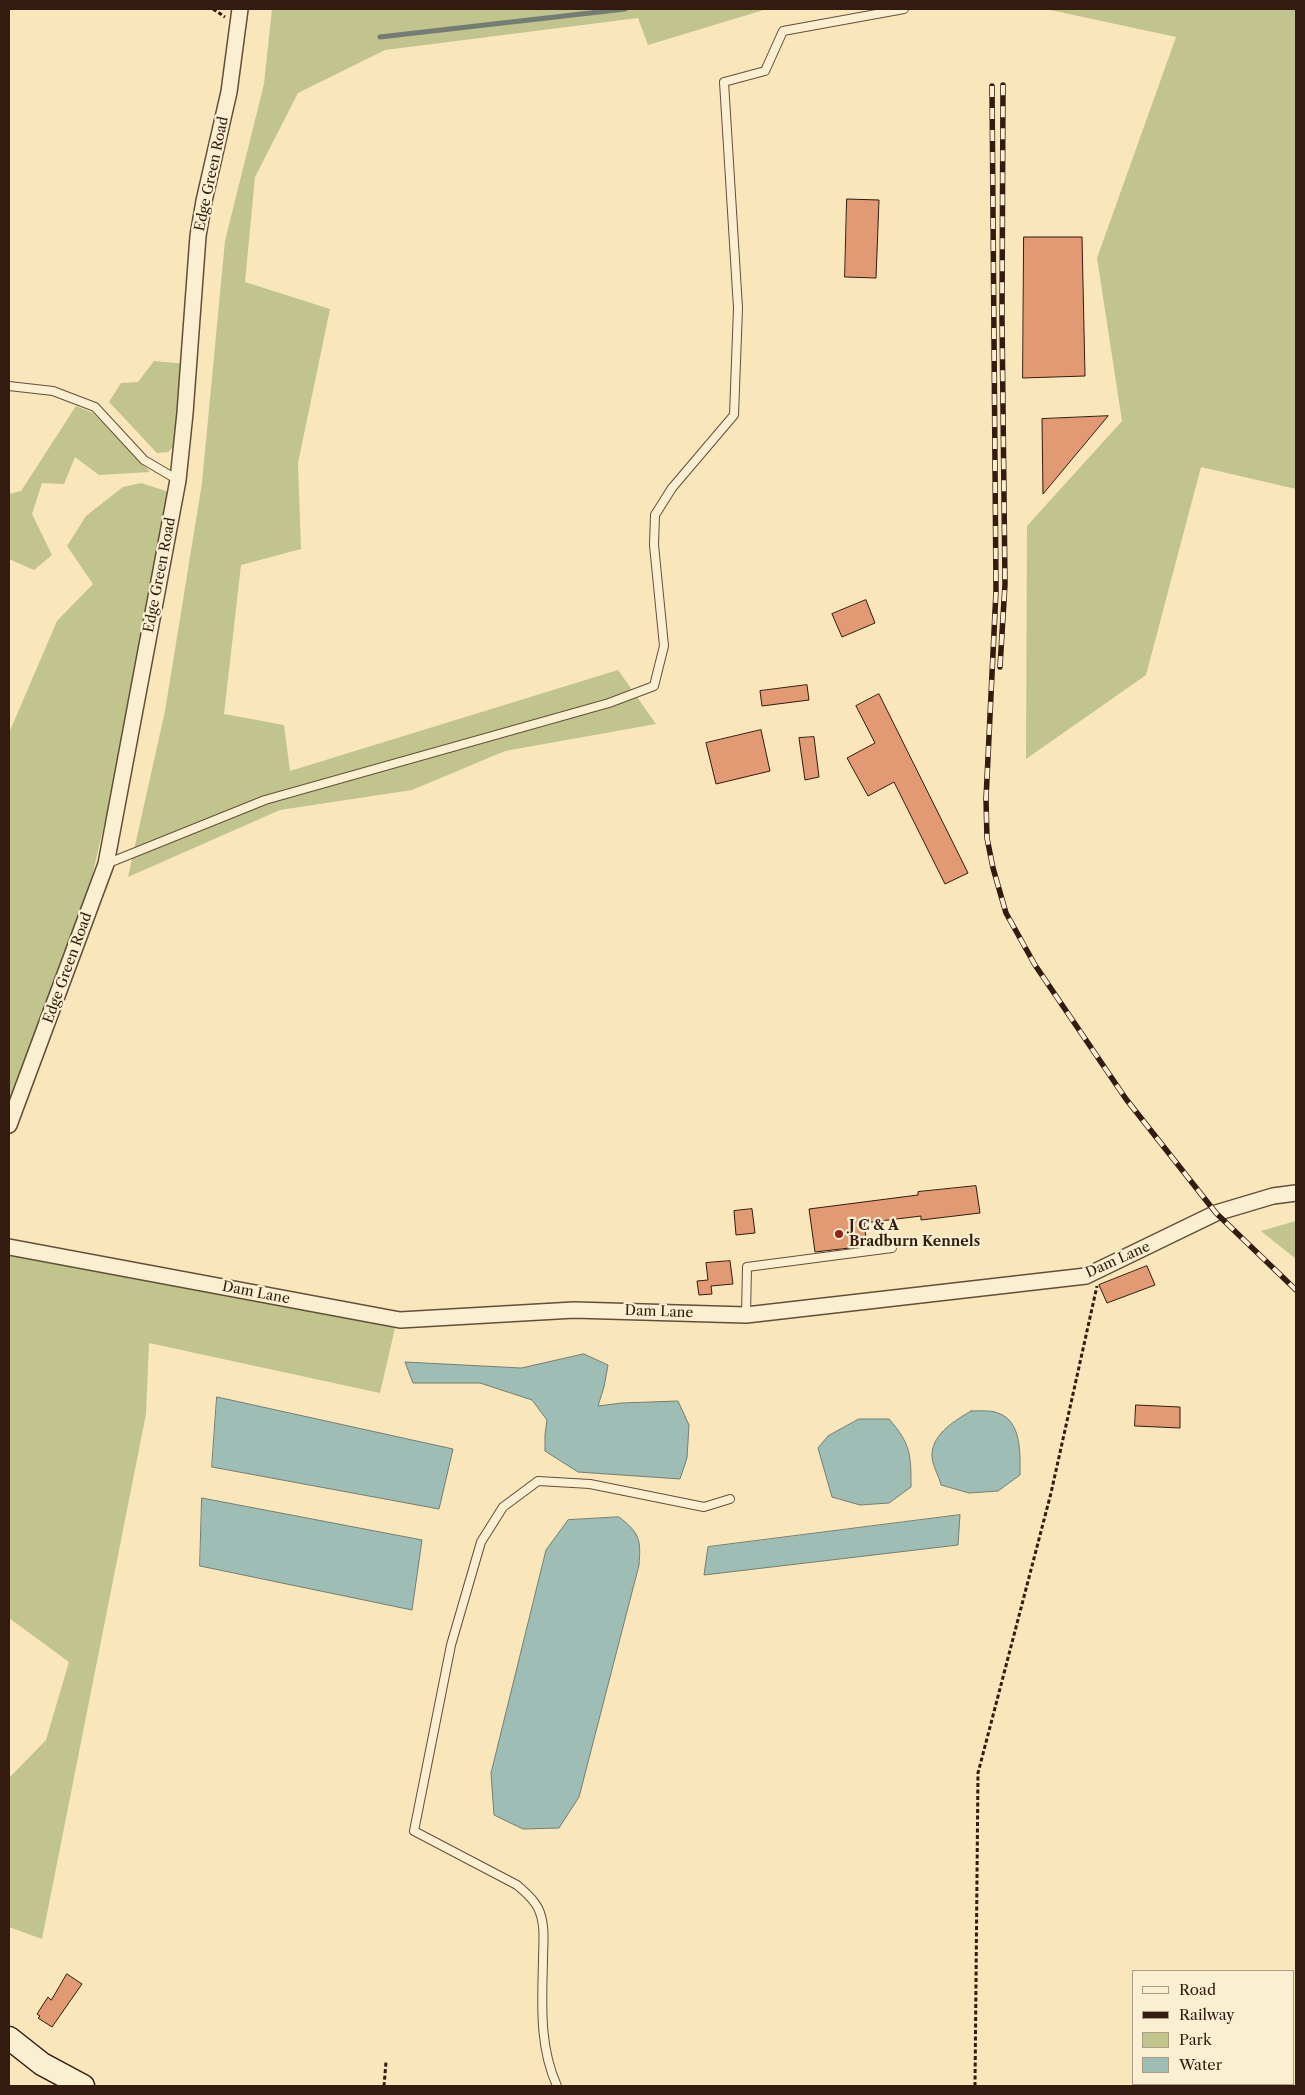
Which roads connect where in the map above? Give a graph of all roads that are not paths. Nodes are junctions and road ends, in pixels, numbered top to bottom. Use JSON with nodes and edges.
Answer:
{"nodes":[{"id":1,"x":240,"y":9,"type":"edge"},
{"id":2,"x":904,"y":9,"type":"edge"},
{"id":3,"x":9,"y":386,"type":"edge"},
{"id":4,"x":178,"y":480,"type":"junction"},
{"id":5,"x":106,"y":864,"type":"junction"},
{"id":6,"x":10,"y":1119,"type":"edge"},
{"id":7,"x":1296,"y":1193,"type":"edge"},
{"id":8,"x":9,"y":1247,"type":"edge"},
{"id":9,"x":892,"y":1248,"type":"dead end"},
{"id":10,"x":746,"y":1315,"type":"junction"},
{"id":11,"x":730,"y":1499,"type":"dead end"},
{"id":12,"x":9,"y":2038,"type":"edge"},
{"id":13,"x":84,"y":2086,"type":"edge"},
{"id":14,"x":557,"y":2086,"type":"edge"}],
"edges":[{"from":1,"to":4,"type":"street","name":"Edge Green Road"},
{"from":2,"to":5,"type":"lane"},
{"from":3,"to":4,"type":"lane"},
{"from":4,"to":5,"type":"street","name":"Edge Green Road"},
{"from":5,"to":6,"type":"street","name":"Edge Green Road"},
{"from":7,"to":10,"type":"street","name":"Dam Lane"},
{"from":8,"to":10,"type":"street","name":"Dam Lane"},
{"from":9,"to":10,"type":"lane"},
{"from":11,"to":14,"type":"lane"},
{"from":12,"to":13,"type":"main road"}]}
